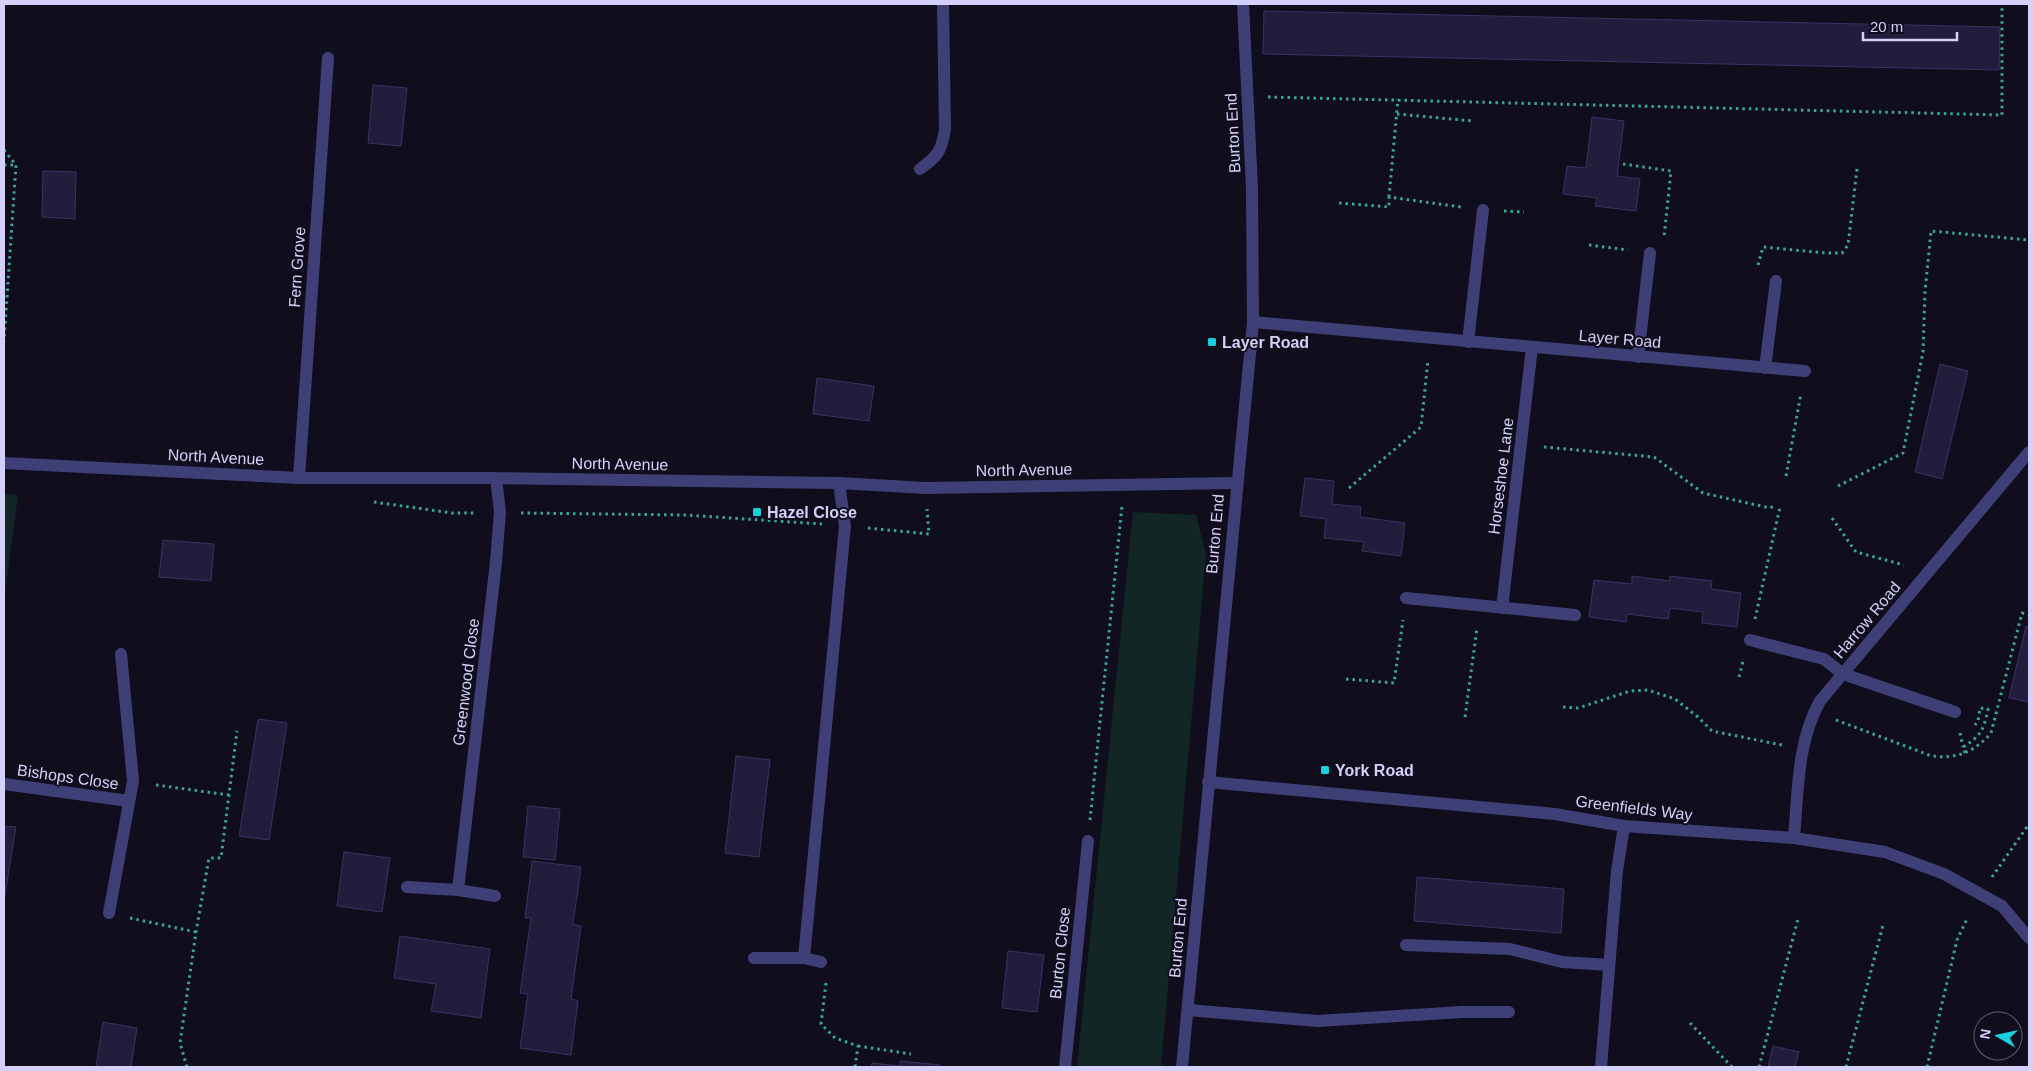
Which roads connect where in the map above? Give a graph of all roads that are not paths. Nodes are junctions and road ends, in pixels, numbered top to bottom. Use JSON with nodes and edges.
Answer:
{"nodes":[{"id":1,"x":943,"y":4,"type":"edge"},
{"id":2,"x":1243,"y":4,"type":"edge"},
{"id":3,"x":328,"y":58,"type":"dead end"},
{"id":4,"x":920,"y":169,"type":"dead end"},
{"id":5,"x":1483,"y":210,"type":"road end"},
{"id":6,"x":1650,"y":252,"type":"road end"},
{"id":7,"x":1776,"y":281,"type":"dead end"},
{"id":8,"x":1253,"y":322,"type":"junction"},
{"id":9,"x":1468,"y":342,"type":"junction"},
{"id":10,"x":1532,"y":347,"type":"junction"},
{"id":11,"x":1638,"y":357,"type":"junction"},
{"id":12,"x":1765,"y":368,"type":"junction"},
{"id":13,"x":1805,"y":372,"type":"road end"},
{"id":14,"x":2029,"y":452,"type":"edge"},
{"id":15,"x":4,"y":463,"type":"edge"},
{"id":16,"x":299,"y":478,"type":"junction"},
{"id":17,"x":496,"y":478,"type":"junction"},
{"id":18,"x":839,"y":483,"type":"junction"},
{"id":19,"x":1236,"y":483,"type":"junction"},
{"id":20,"x":1406,"y":598,"type":"road end"},
{"id":21,"x":1502,"y":608,"type":"junction"},
{"id":22,"x":1575,"y":615,"type":"dead end"},
{"id":23,"x":1750,"y":640,"type":"road end"},
{"id":24,"x":121,"y":654,"type":"dead end"},
{"id":25,"x":1843,"y":674,"type":"junction"},
{"id":26,"x":1955,"y":712,"type":"dead end"},
{"id":27,"x":1208,"y":782,"type":"junction"},
{"id":28,"x":4,"y":784,"type":"edge"},
{"id":29,"x":129,"y":802,"type":"junction"},
{"id":30,"x":1624,"y":826,"type":"junction"},
{"id":31,"x":1794,"y":838,"type":"junction"},
{"id":32,"x":1088,"y":841,"type":"road end"},
{"id":33,"x":407,"y":887,"type":"dead end"},
{"id":34,"x":458,"y":890,"type":"junction"},
{"id":35,"x":494,"y":896,"type":"dead end"},
{"id":36,"x":109,"y":913,"type":"road end"},
{"id":37,"x":2029,"y":938,"type":"edge"},
{"id":38,"x":1406,"y":945,"type":"dead end"},
{"id":39,"x":754,"y":958,"type":"dead end"},
{"id":40,"x":804,"y":958,"type":"junction"},
{"id":41,"x":821,"y":962,"type":"road end"},
{"id":42,"x":1609,"y":965,"type":"junction"},
{"id":43,"x":1188,"y":1010,"type":"junction"},
{"id":44,"x":1509,"y":1012,"type":"dead end"},
{"id":45,"x":1065,"y":1067,"type":"edge"},
{"id":46,"x":1182,"y":1067,"type":"edge"},
{"id":47,"x":1601,"y":1067,"type":"edge"}],
"edges":[{"from":1,"to":4,"type":"street"},
{"from":2,"to":8,"type":"street","name":"Burton End"},
{"from":3,"to":16,"type":"street","name":"Fern Grove"},
{"from":5,"to":9,"type":"street"},
{"from":6,"to":11,"type":"street"},
{"from":7,"to":12,"type":"street"},
{"from":8,"to":9,"type":"street","name":"Layer Road"},
{"from":8,"to":19,"type":"street","name":"Burton End"},
{"from":9,"to":10,"type":"street","name":"Layer Road"},
{"from":10,"to":11,"type":"street","name":"Layer Road"},
{"from":10,"to":21,"type":"street","name":"Horseshoe Lane"},
{"from":11,"to":12,"type":"street","name":"Layer Road"},
{"from":12,"to":13,"type":"street","name":"Layer Road"},
{"from":14,"to":25,"type":"street","name":"Harrow Road"},
{"from":15,"to":16,"type":"street","name":"North Avenue"},
{"from":16,"to":17,"type":"street","name":"North Avenue"},
{"from":17,"to":18,"type":"street","name":"North Avenue"},
{"from":17,"to":34,"type":"street","name":"Greenwood Close"},
{"from":18,"to":19,"type":"street","name":"North Avenue"},
{"from":18,"to":40,"type":"street"},
{"from":19,"to":27,"type":"street","name":"Burton End"},
{"from":20,"to":21,"type":"street"},
{"from":21,"to":22,"type":"street"},
{"from":23,"to":25,"type":"street"},
{"from":24,"to":29,"type":"street"},
{"from":25,"to":26,"type":"street"},
{"from":25,"to":31,"type":"street","name":"Harrow Road"},
{"from":27,"to":30,"type":"street","name":"Greenfields Way"},
{"from":27,"to":43,"type":"street","name":"Burton End"},
{"from":28,"to":29,"type":"street","name":"Bishops Close"},
{"from":29,"to":36,"type":"street"},
{"from":30,"to":31,"type":"street","name":"Greenfields Way"},
{"from":30,"to":42,"type":"street"},
{"from":31,"to":37,"type":"street","name":"Greenfields Way"},
{"from":32,"to":45,"type":"street","name":"Burton Close"},
{"from":33,"to":34,"type":"street"},
{"from":34,"to":35,"type":"street"},
{"from":38,"to":42,"type":"street"},
{"from":39,"to":40,"type":"street"},
{"from":40,"to":41,"type":"street"},
{"from":42,"to":47,"type":"street"},
{"from":43,"to":44,"type":"street"},
{"from":43,"to":46,"type":"street","name":"Burton End"}]}
